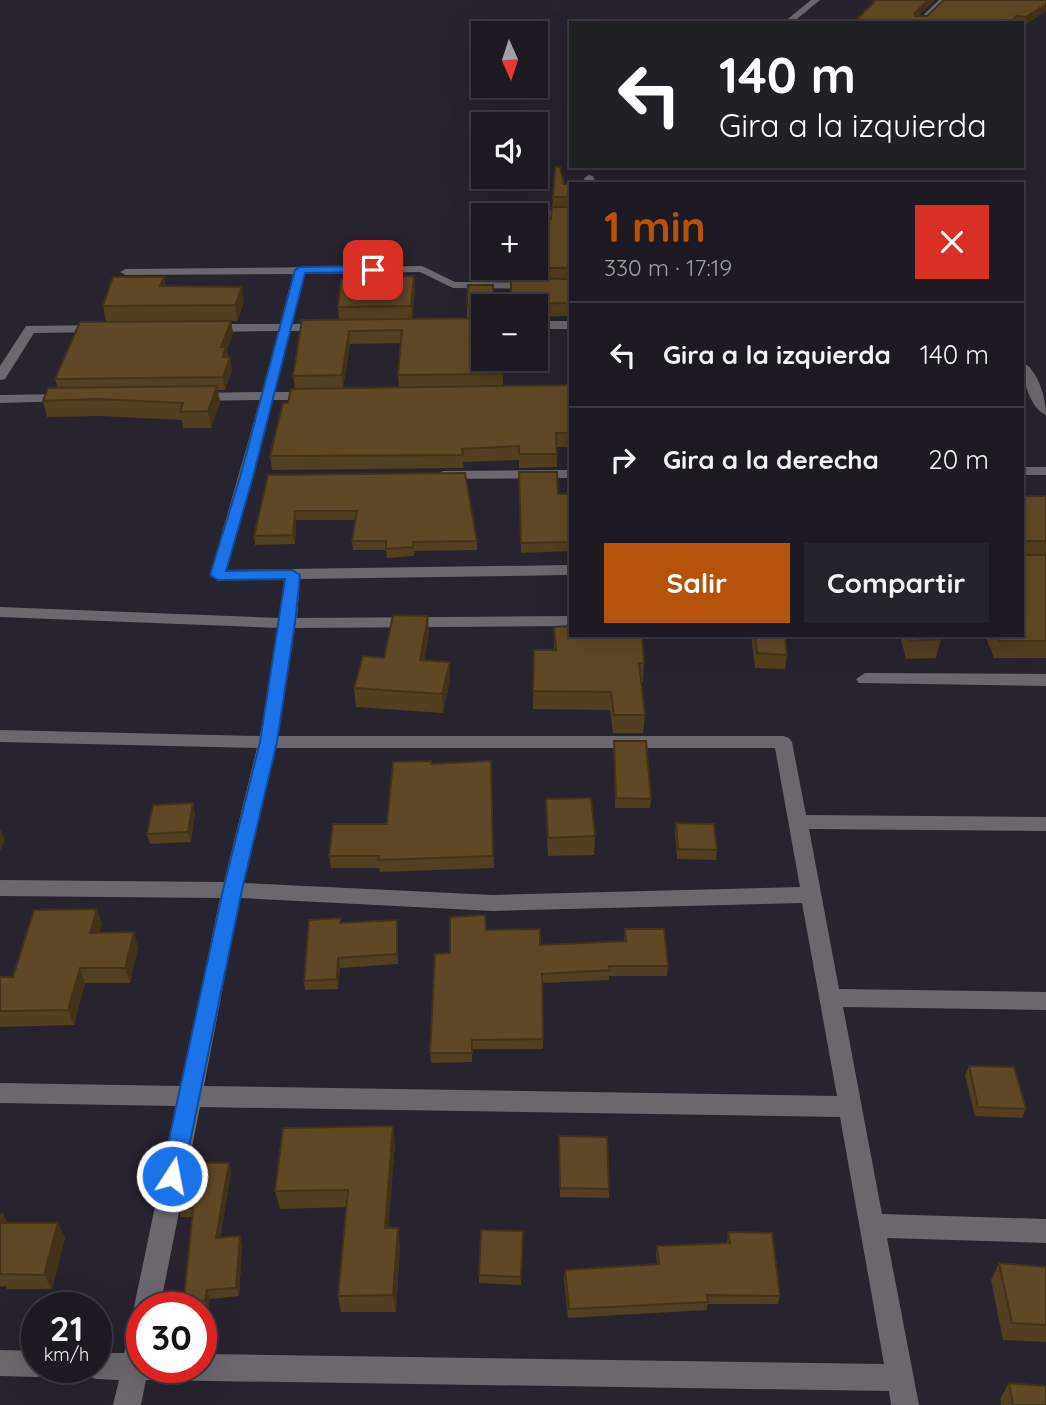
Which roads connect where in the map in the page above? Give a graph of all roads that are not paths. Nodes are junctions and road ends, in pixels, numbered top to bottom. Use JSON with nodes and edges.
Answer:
{"nodes":[{"id":1,"x":816,"y":0,"type":"edge"},
{"id":2,"x":943,"y":0,"type":"edge"},
{"id":3,"x":790,"y":21,"type":"edge"},
{"id":4,"x":921,"y":21,"type":"edge"},
{"id":5,"x":548,"y":214,"type":"edge"},
{"id":6,"x":569,"y":214,"type":"edge"},
{"id":7,"x":300,"y":270,"type":"junction"},
{"id":8,"x":127,"y":272,"type":"dead end"},
{"id":9,"x":569,"y":286,"type":"edge"},
{"id":10,"x":548,"y":325,"type":"edge"},
{"id":11,"x":569,"y":325,"type":"edge"},
{"id":12,"x":285,"y":327,"type":"junction"},
{"id":13,"x":338,"y":327,"type":"edge"},
{"id":14,"x":191,"y":328,"type":"edge"},
{"id":15,"x":111,"y":329,"type":"edge"},
{"id":16,"x":1024,"y":370,"type":"edge"},
{"id":17,"x":0,"y":376,"type":"edge"},
{"id":18,"x":1034,"y":388,"type":"edge"},
{"id":19,"x":323,"y":395,"type":"edge"},
{"id":20,"x":268,"y":396,"type":"junction"},
{"id":21,"x":188,"y":397,"type":"edge"},
{"id":22,"x":80,"y":398,"type":"edge"},
{"id":23,"x":0,"y":399,"type":"edge"},
{"id":24,"x":1046,"y":411,"type":"edge"},
{"id":25,"x":1024,"y":471,"type":"edge"},
{"id":26,"x":1046,"y":471,"type":"edge"},
{"id":27,"x":569,"y":474,"type":"edge"},
{"id":28,"x":422,"y":475,"type":"edge"},
{"id":29,"x":569,"y":570,"type":"edge"},
{"id":30,"x":292,"y":575,"type":"junction"},
{"id":31,"x":0,"y":612,"type":"edge"},
{"id":32,"x":569,"y":621,"type":"edge"},
{"id":33,"x":288,"y":623,"type":"junction"},
{"id":34,"x":865,"y":679,"type":"dead end"},
{"id":35,"x":1046,"y":680,"type":"edge"},
{"id":36,"x":0,"y":736,"type":"edge"},
{"id":37,"x":268,"y":742,"type":"junction"},
{"id":38,"x":798,"y":822,"type":"junction"},
{"id":39,"x":1046,"y":824,"type":"edge"},
{"id":40,"x":0,"y":888,"type":"edge"},
{"id":41,"x":232,"y":890,"type":"junction"},
{"id":42,"x":812,"y":895,"type":"junction"},
{"id":43,"x":831,"y":998,"type":"junction"},
{"id":44,"x":1046,"y":1001,"type":"edge"},
{"id":45,"x":0,"y":1093,"type":"edge"},
{"id":46,"x":188,"y":1098,"type":"junction"},
{"id":47,"x":850,"y":1107,"type":"junction"},
{"id":48,"x":873,"y":1226,"type":"junction"},
{"id":49,"x":1046,"y":1231,"type":"edge"},
{"id":50,"x":149,"y":1292,"type":"edge"},
{"id":51,"x":0,"y":1363,"type":"edge"},
{"id":52,"x":21,"y":1364,"type":"edge"},
{"id":53,"x":217,"y":1368,"type":"edge"},
{"id":54,"x":899,"y":1378,"type":"junction"},
{"id":55,"x":132,"y":1383,"type":"edge"},
{"id":56,"x":127,"y":1405,"type":"edge"},
{"id":57,"x":905,"y":1405,"type":"edge"}],
"edges":[{"from":1,"to":3,"type":"street"},
{"from":2,"to":4,"type":"street"},
{"from":5,"to":6,"type":"street"},
{"from":7,"to":8,"type":"street"},
{"from":7,"to":9,"type":"street"},
{"from":7,"to":12,"type":"street"},
{"from":10,"to":11,"type":"street"},
{"from":12,"to":13,"type":"street"},
{"from":12,"to":14,"type":"street"},
{"from":12,"to":20,"type":"street"},
{"from":15,"to":17,"type":"street"},
{"from":16,"to":18,"type":"street"},
{"from":18,"to":24,"type":"street"},
{"from":19,"to":20,"type":"street"},
{"from":20,"to":21,"type":"street"},
{"from":20,"to":30,"type":"street"},
{"from":22,"to":23,"type":"street"},
{"from":25,"to":26,"type":"street"},
{"from":27,"to":28,"type":"street"},
{"from":29,"to":30,"type":"street"},
{"from":30,"to":33,"type":"street"},
{"from":31,"to":33,"type":"street"},
{"from":32,"to":33,"type":"street"},
{"from":33,"to":37,"type":"street"},
{"from":34,"to":35,"type":"street"},
{"from":36,"to":37,"type":"street"},
{"from":37,"to":38,"type":"street"},
{"from":37,"to":41,"type":"street"},
{"from":38,"to":39,"type":"street"},
{"from":38,"to":42,"type":"street"},
{"from":40,"to":41,"type":"street"},
{"from":41,"to":42,"type":"street"},
{"from":41,"to":46,"type":"street"},
{"from":42,"to":43,"type":"street"},
{"from":43,"to":44,"type":"street"},
{"from":43,"to":47,"type":"street"},
{"from":45,"to":46,"type":"street"},
{"from":46,"to":47,"type":"street"},
{"from":46,"to":50,"type":"street"},
{"from":47,"to":48,"type":"street"},
{"from":48,"to":49,"type":"street"},
{"from":48,"to":54,"type":"street"},
{"from":51,"to":52,"type":"street"},
{"from":53,"to":54,"type":"street"},
{"from":54,"to":57,"type":"street"},
{"from":55,"to":56,"type":"street"}]}
